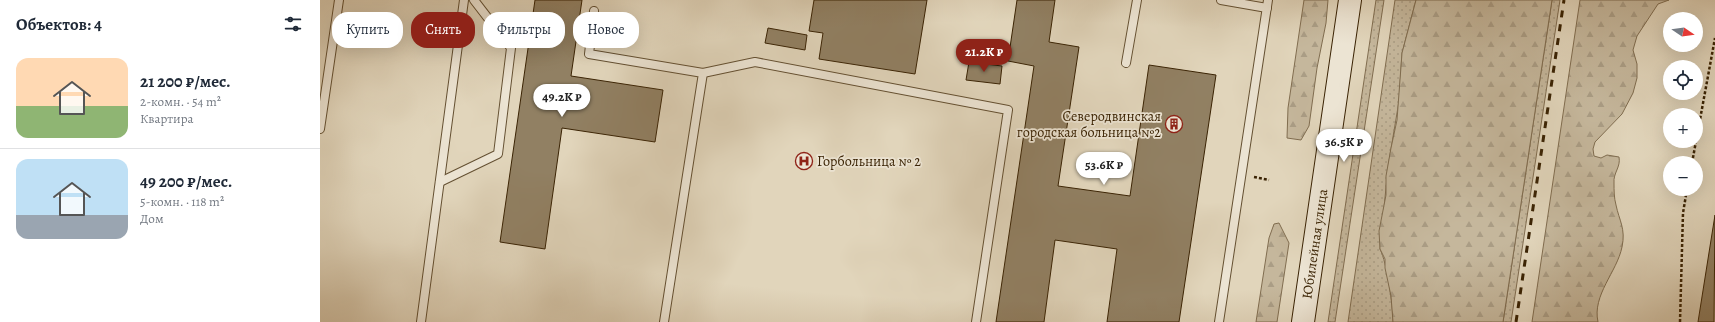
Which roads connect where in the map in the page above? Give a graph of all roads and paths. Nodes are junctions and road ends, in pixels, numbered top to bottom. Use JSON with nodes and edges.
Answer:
{"nodes":[{"id":1,"x":340,"y":0,"type":"edge"},
{"id":2,"x":464,"y":0,"type":"edge"},
{"id":3,"x":474,"y":0,"type":"edge"},
{"id":4,"x":1137,"y":0,"type":"edge"},
{"id":5,"x":1221,"y":0,"type":"edge"},
{"id":6,"x":1350,"y":0,"type":"edge"},
{"id":7,"x":1268,"y":4,"type":"edge"},
{"id":8,"x":594,"y":11,"type":"dead end"},
{"id":9,"x":1715,"y":38,"type":"edge"},
{"id":10,"x":1126,"y":63,"type":"dead end"},
{"id":11,"x":704,"y":73,"type":"junction"},
{"id":12,"x":320,"y":129,"type":"edge"},
{"id":13,"x":1693,"y":156,"type":"edge"},
{"id":14,"x":440,"y":182,"type":"junction"},
{"id":15,"x":1686,"y":196,"type":"edge"},
{"id":16,"x":421,"y":322,"type":"edge"},
{"id":17,"x":664,"y":322,"type":"edge"},
{"id":18,"x":976,"y":322,"type":"edge"},
{"id":19,"x":1219,"y":322,"type":"edge"},
{"id":20,"x":1303,"y":322,"type":"edge"},
{"id":21,"x":1680,"y":322,"type":"edge"}],
"edges":[{"from":1,"to":12,"type":"lane"},
{"from":2,"to":14,"type":"lane"},
{"from":3,"to":14,"type":"lane"},
{"from":4,"to":10,"type":"lane"},
{"from":5,"to":7,"type":"lane"},
{"from":6,"to":20,"type":"main road","name":"Юбилейная улица"},
{"from":7,"to":19,"type":"lane"},
{"from":8,"to":11,"type":"lane"},
{"from":9,"to":13,"type":"path"},
{"from":11,"to":17,"type":"lane"},
{"from":11,"to":18,"type":"lane"},
{"from":14,"to":16,"type":"lane"},
{"from":15,"to":21,"type":"path"}]}
